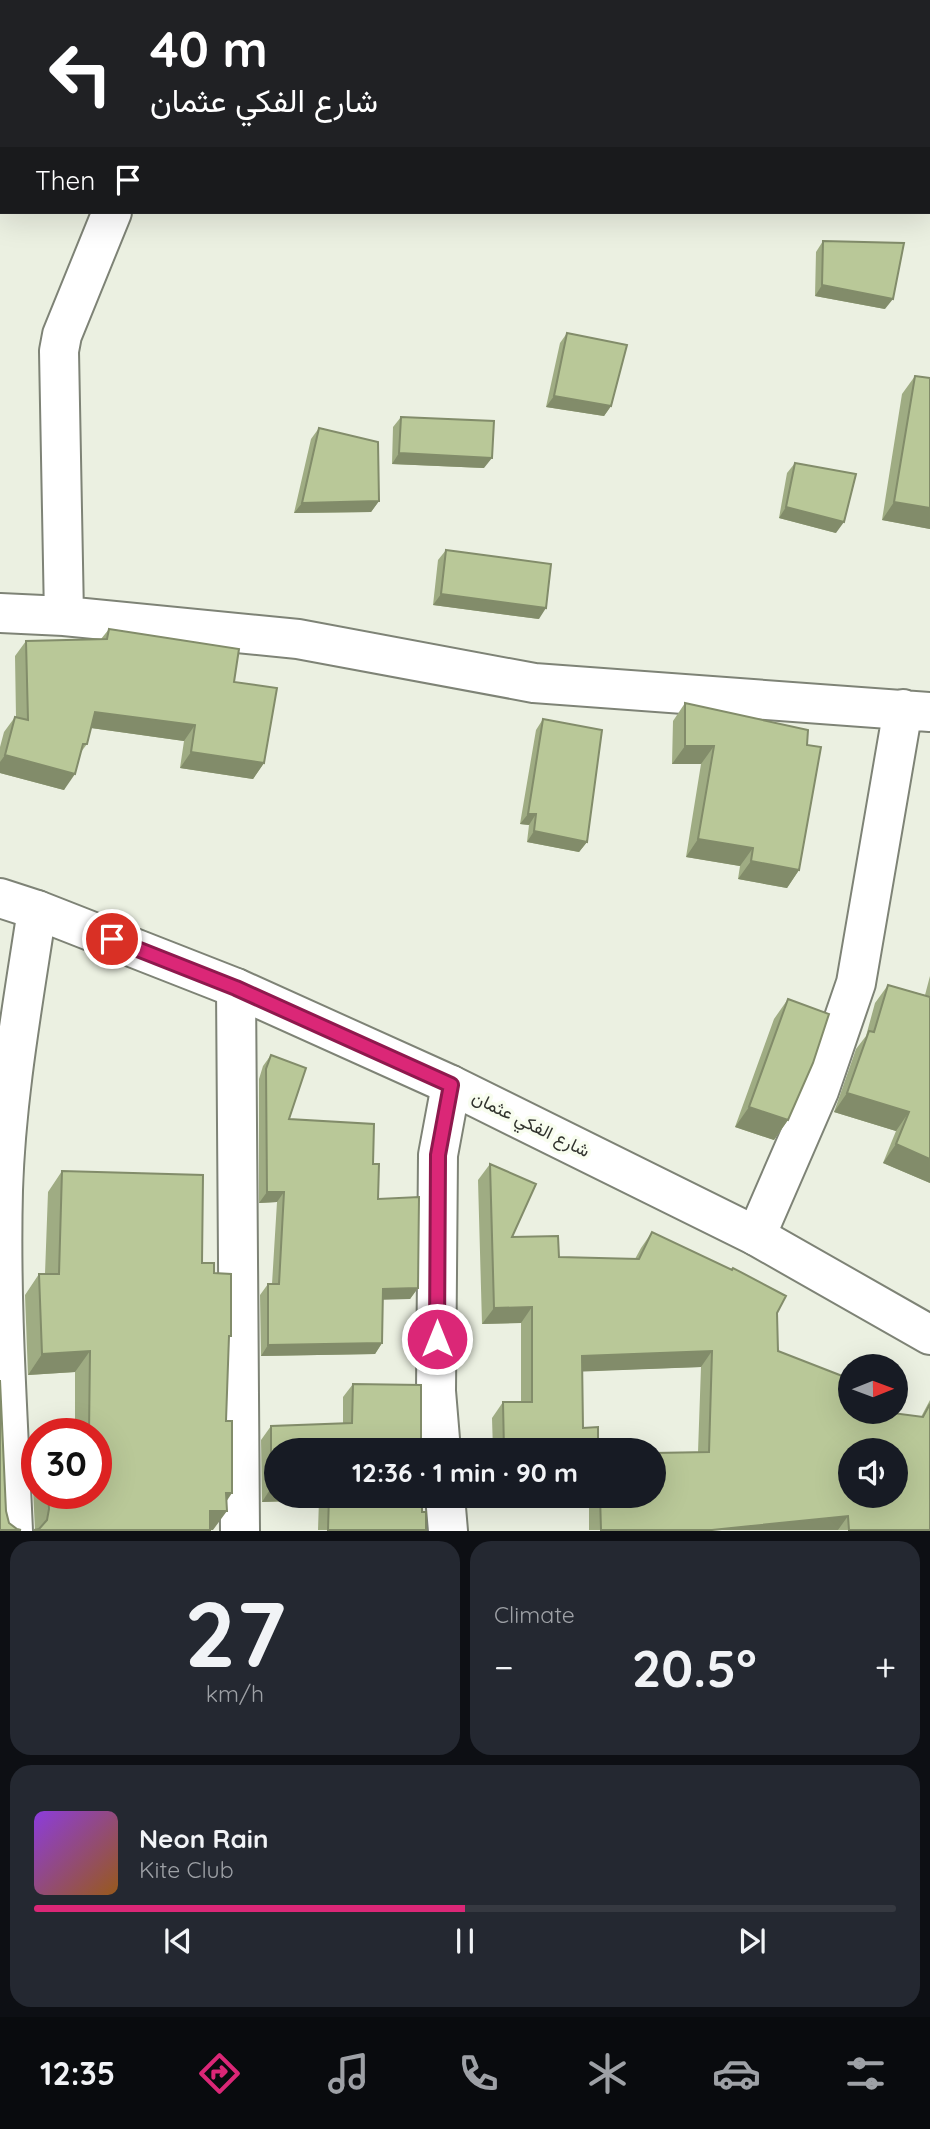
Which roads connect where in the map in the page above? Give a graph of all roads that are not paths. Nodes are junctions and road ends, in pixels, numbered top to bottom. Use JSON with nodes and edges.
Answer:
{"nodes":[{"id":1,"x":111,"y":214,"type":"edge"},
{"id":2,"x":0,"y":613,"type":"edge"},
{"id":3,"x":64,"y":616,"type":"junction"},
{"id":4,"x":916,"y":711,"type":"edge"},
{"id":5,"x":0,"y":898,"type":"edge"},
{"id":6,"x":37,"y":910,"type":"junction"},
{"id":7,"x":236,"y":988,"type":"junction"},
{"id":8,"x":451,"y":1085,"type":"junction"},
{"id":9,"x":756,"y":1236,"type":"junction"},
{"id":10,"x":930,"y":1335,"type":"edge"},
{"id":11,"x":440,"y":1438,"type":"edge"},
{"id":12,"x":446,"y":1508,"type":"edge"},
{"id":13,"x":13,"y":1531,"type":"edge"},
{"id":14,"x":240,"y":1531,"type":"edge"},
{"id":15,"x":448,"y":1531,"type":"edge"}],
"edges":[{"from":1,"to":3,"type":"street"},
{"from":2,"to":3,"type":"street"},
{"from":3,"to":4,"type":"street"},
{"from":4,"to":9,"type":"street"},
{"from":5,"to":6,"type":"street","name":"شارع الفكي عثمان"},
{"from":6,"to":7,"type":"street","name":"شارع الفكي عثمان"},
{"from":6,"to":13,"type":"street"},
{"from":7,"to":8,"type":"street","name":"شارع الفكي عثمان"},
{"from":7,"to":14,"type":"street"},
{"from":8,"to":9,"type":"street","name":"شارع الفكي عثمان"},
{"from":8,"to":11,"type":"street"},
{"from":9,"to":10,"type":"street","name":"شارع الفكي عثمان"},
{"from":12,"to":15,"type":"street"}]}
